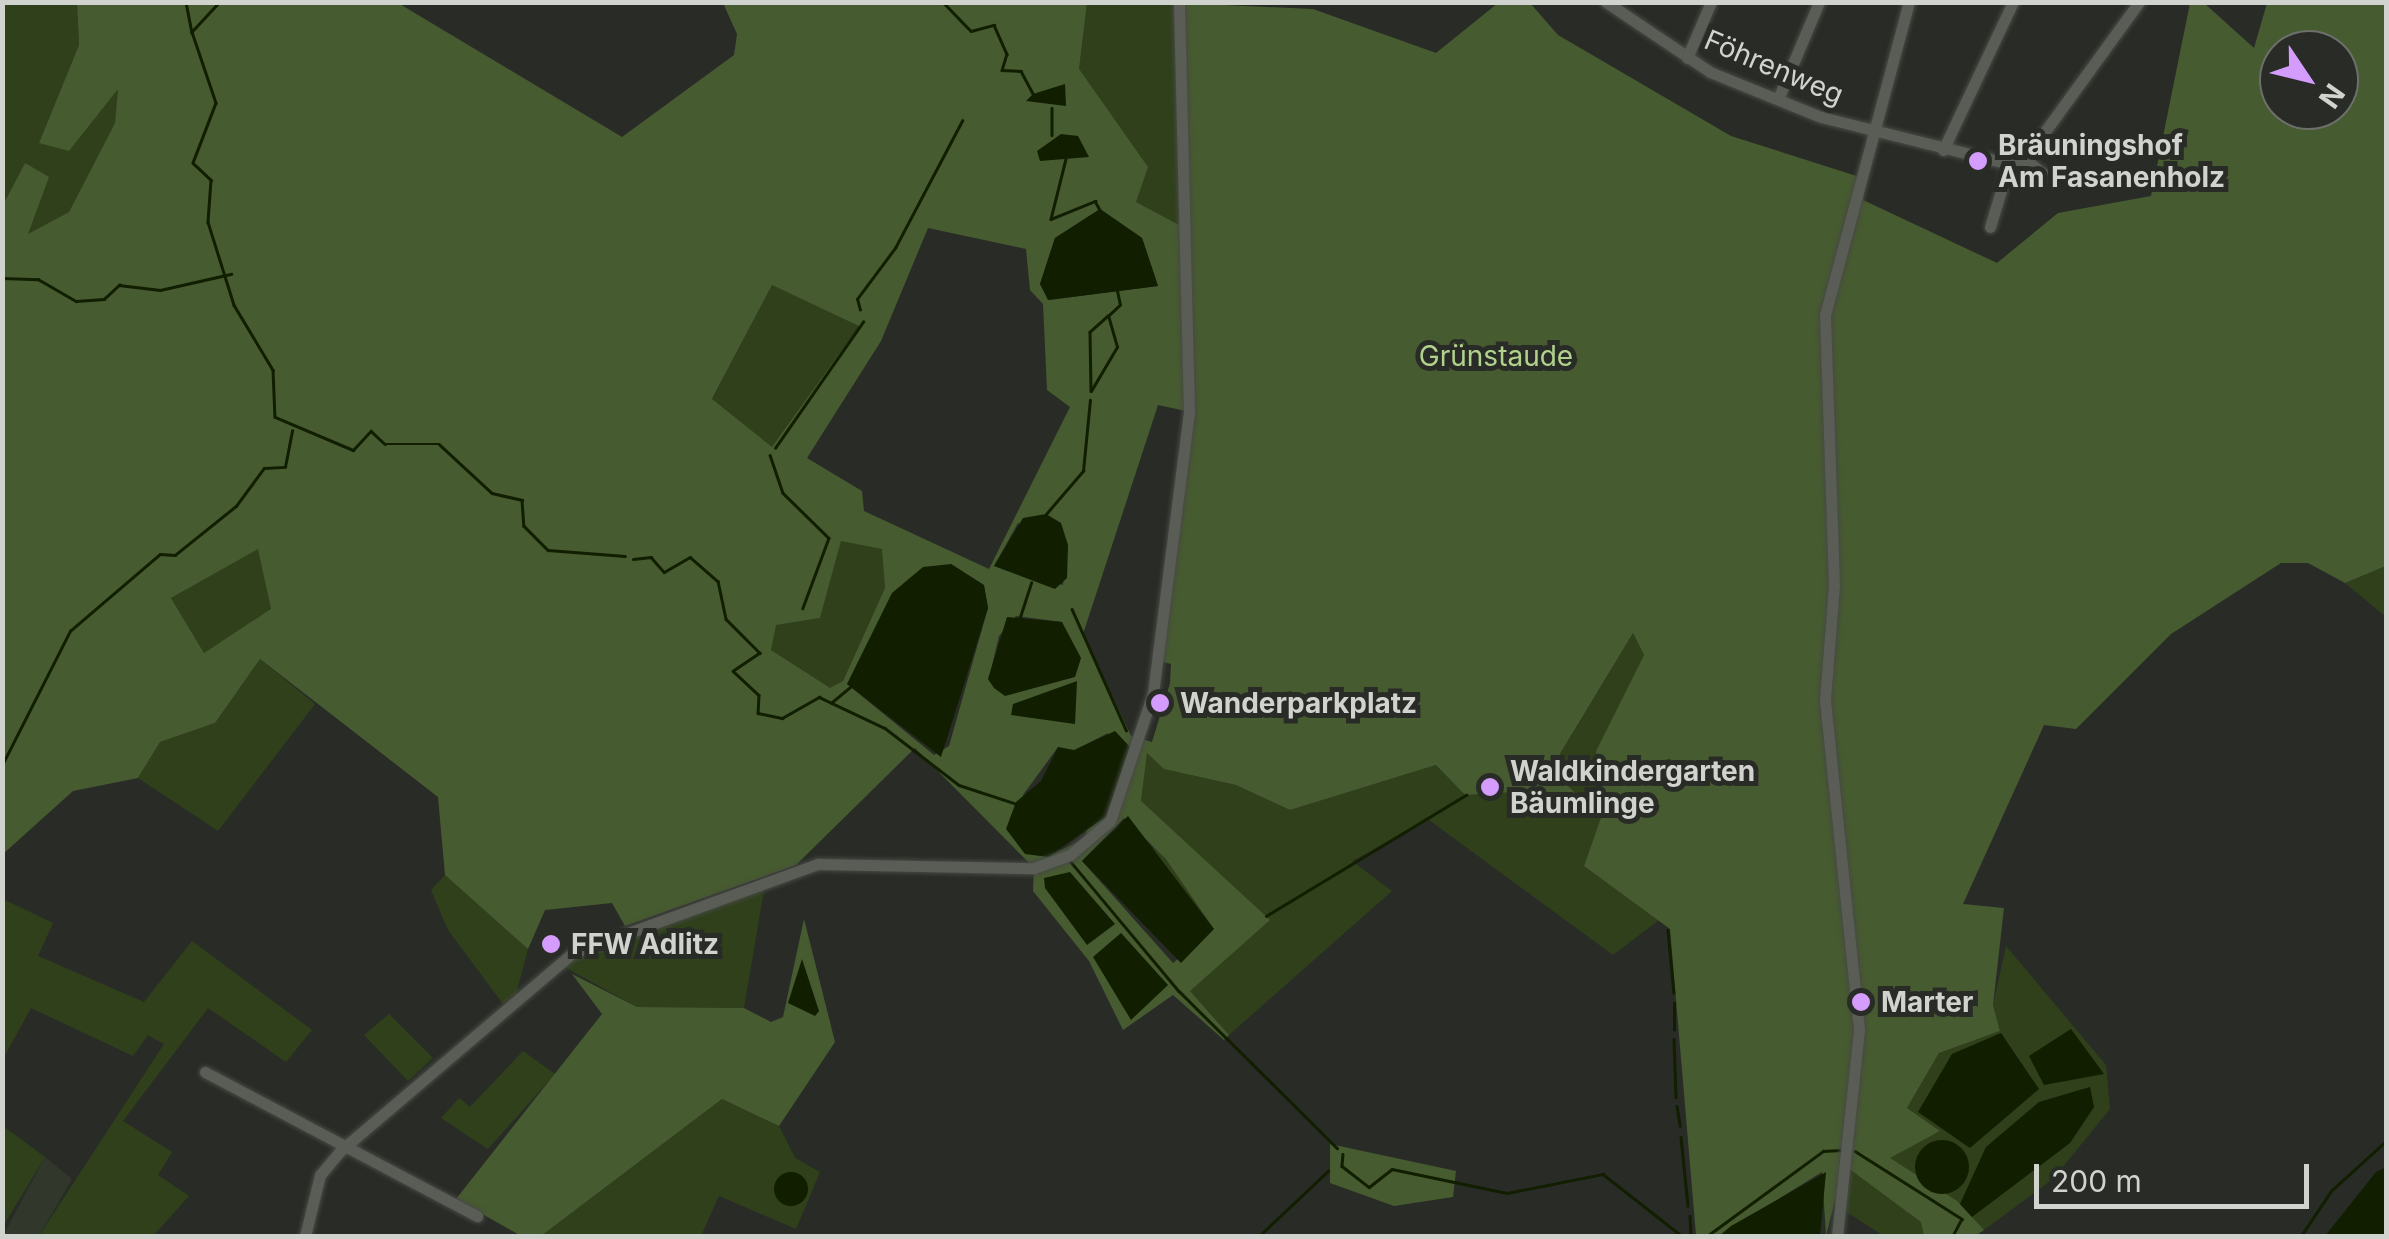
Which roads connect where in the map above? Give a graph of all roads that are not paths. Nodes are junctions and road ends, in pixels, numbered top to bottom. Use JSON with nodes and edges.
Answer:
{"nodes":[{"id":1,"x":1178,"y":2,"type":"edge"},
{"id":2,"x":1606,"y":2,"type":"edge"},
{"id":3,"x":1711,"y":2,"type":"edge"},
{"id":4,"x":1819,"y":2,"type":"edge"},
{"id":5,"x":1909,"y":2,"type":"edge"},
{"id":6,"x":2014,"y":2,"type":"edge"},
{"id":7,"x":2139,"y":2,"type":"edge"},
{"id":8,"x":1687,"y":58,"type":"junction"},
{"id":9,"x":1778,"y":99,"type":"junction"},
{"id":10,"x":1877,"y":135,"type":"junction"},
{"id":11,"x":1944,"y":150,"type":"junction"},
{"id":12,"x":2025,"y":159,"type":"junction"},
{"id":13,"x":2010,"y":164,"type":"junction"},
{"id":14,"x":2052,"y":180,"type":"dead end"},
{"id":15,"x":1990,"y":226,"type":"dead end"},
{"id":16,"x":206,"y":1072,"type":"dead end"},
{"id":17,"x":340,"y":1151,"type":"junction"},
{"id":18,"x":477,"y":1216,"type":"dead end"},
{"id":19,"x":305,"y":1236,"type":"edge"},
{"id":20,"x":1837,"y":1236,"type":"edge"}],
"edges":[{"from":1,"to":17,"type":"street"},
{"from":2,"to":8,"type":"street","name":"Föhrenweg"},
{"from":3,"to":8,"type":"street"},
{"from":4,"to":9,"type":"street"},
{"from":5,"to":10,"type":"street"},
{"from":6,"to":11,"type":"street"},
{"from":7,"to":12,"type":"street"},
{"from":8,"to":9,"type":"street","name":"Föhrenweg"},
{"from":9,"to":10,"type":"street","name":"Föhrenweg"},
{"from":10,"to":11,"type":"street","name":"Föhrenweg"},
{"from":10,"to":20,"type":"street"},
{"from":11,"to":13,"type":"street","name":"Föhrenweg"},
{"from":12,"to":13,"type":"street"},
{"from":12,"to":14,"type":"street"},
{"from":13,"to":15,"type":"street"},
{"from":16,"to":17,"type":"street"},
{"from":17,"to":18,"type":"street"},
{"from":17,"to":19,"type":"street"}]}
